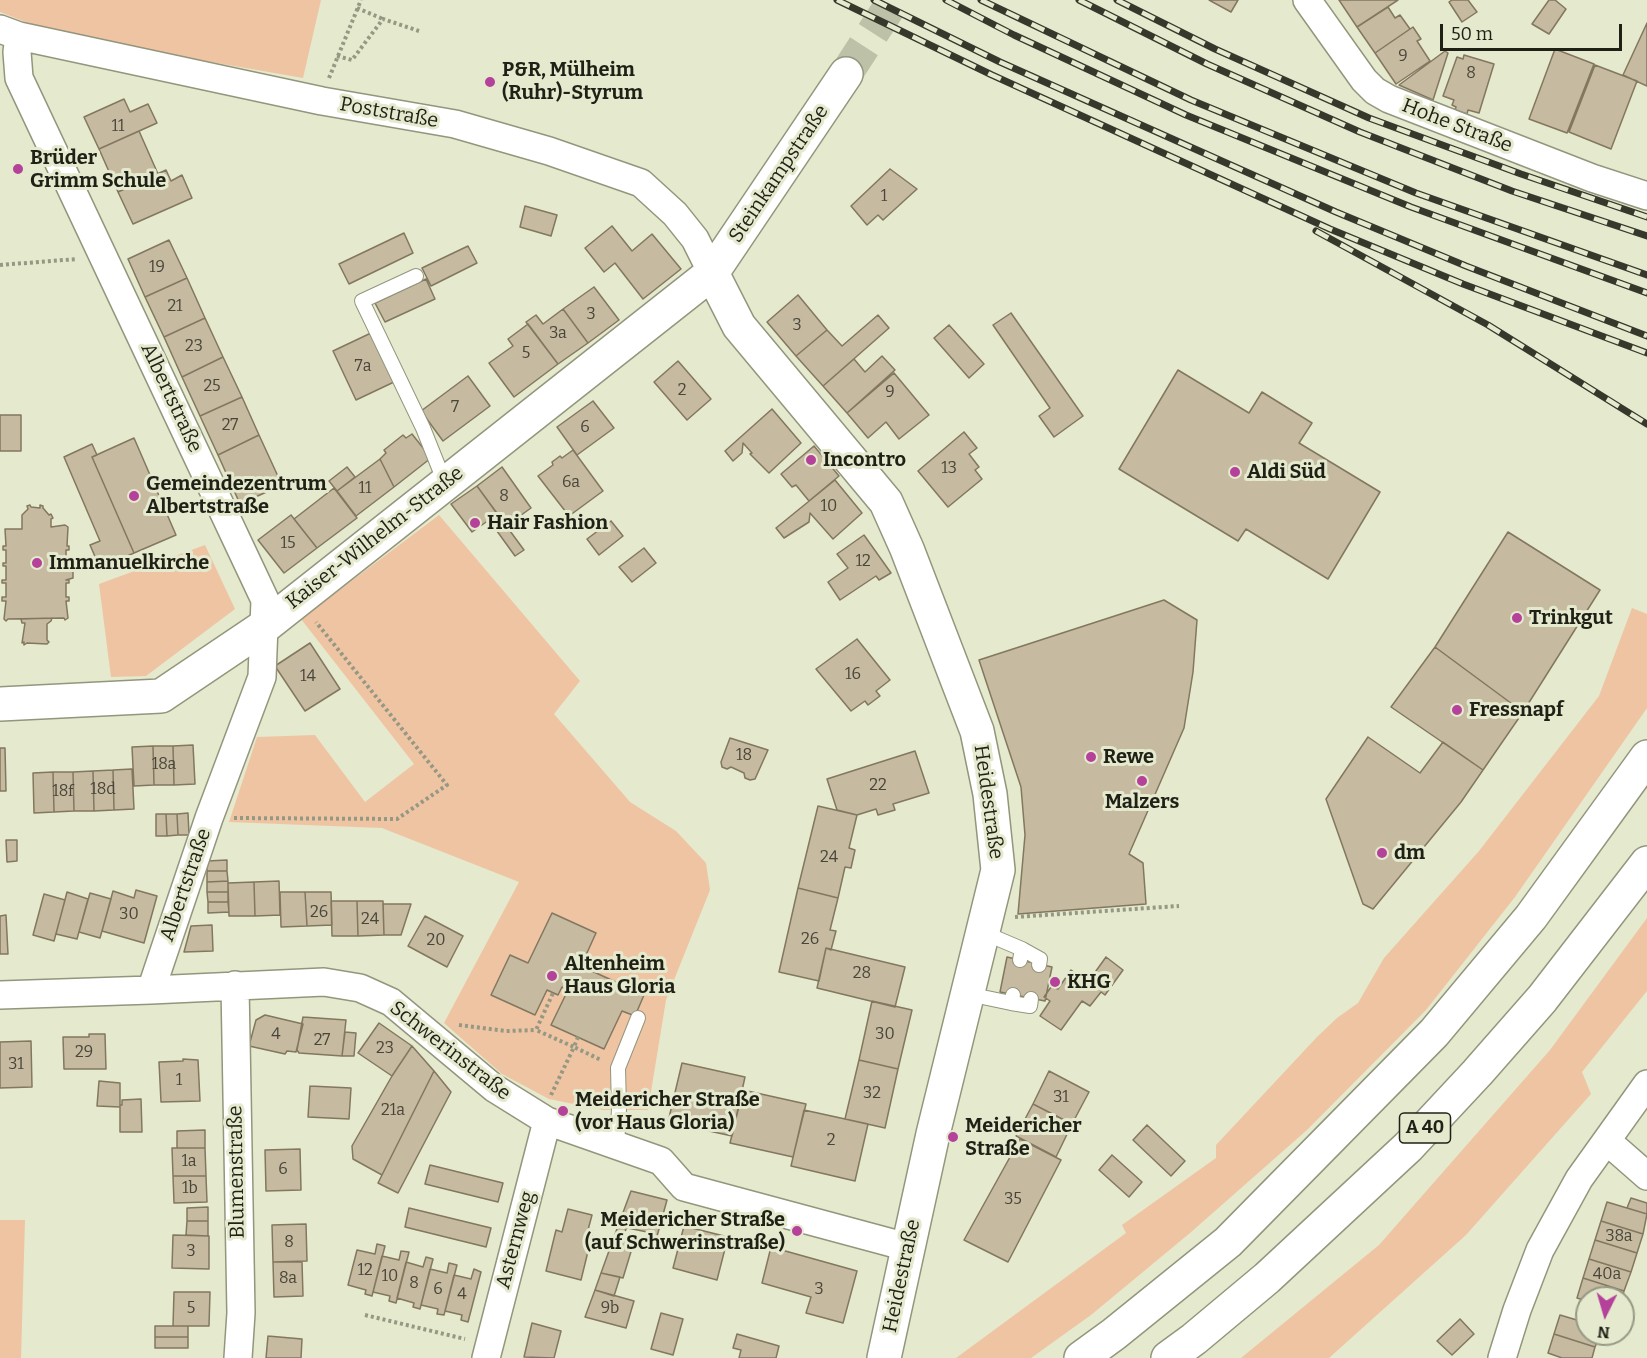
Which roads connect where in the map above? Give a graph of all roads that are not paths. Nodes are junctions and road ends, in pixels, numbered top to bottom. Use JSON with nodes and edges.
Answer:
{"nodes":[{"id":1,"x":1307,"y":0,"type":"edge"},
{"id":2,"x":10,"y":32,"type":"edge"},
{"id":3,"x":846,"y":74,"type":"tunnel mouth"},
{"id":4,"x":1647,"y":196,"type":"edge"},
{"id":5,"x":712,"y":273,"type":"junction"},
{"id":6,"x":416,"y":276,"type":"dead end"},
{"id":7,"x":445,"y":483,"type":"junction"},
{"id":8,"x":265,"y":626,"type":"junction"},
{"id":9,"x":0,"y":704,"type":"edge"},
{"id":10,"x":1647,"y":757,"type":"edge"},
{"id":11,"x":1647,"y":863,"type":"edge"},
{"id":12,"x":984,"y":926,"type":"junction"},
{"id":13,"x":1039,"y":964,"type":"dead end"},
{"id":14,"x":235,"y":985,"type":"junction"},
{"id":15,"x":151,"y":990,"type":"junction"},
{"id":16,"x":0,"y":994,"type":"edge"},
{"id":17,"x":968,"y":994,"type":"junction"},
{"id":18,"x":1031,"y":999,"type":"dead end"},
{"id":19,"x":638,"y":1018,"type":"dead end"},
{"id":20,"x":1647,"y":1084,"type":"edge"},
{"id":21,"x":544,"y":1119,"type":"junction"},
{"id":22,"x":1606,"y":1141,"type":"junction"},
{"id":23,"x":617,"y":1146,"type":"junction"},
{"id":24,"x":1647,"y":1176,"type":"edge"},
{"id":25,"x":907,"y":1247,"type":"junction"},
{"id":26,"x":488,"y":1352,"type":"edge"},
{"id":27,"x":238,"y":1358,"type":"edge"},
{"id":28,"x":884,"y":1358,"type":"edge"},
{"id":29,"x":1081,"y":1358,"type":"edge"},
{"id":30,"x":1167,"y":1358,"type":"edge"},
{"id":31,"x":1502,"y":1358,"type":"edge"}],
"edges":[{"from":1,"to":4,"type":"street","name":"Hohe Straße"},
{"from":2,"to":5,"type":"street","name":"Poststraße"},
{"from":2,"to":8,"type":"street","name":"Albertstraße"},
{"from":3,"to":5,"type":"main road","name":"Steinkampstraße"},
{"from":5,"to":7,"type":"main road","name":"Kaiser-Wilhelm-Straße"},
{"from":5,"to":12,"type":"main road","name":"Heidestraße"},
{"from":6,"to":7,"type":"lane"},
{"from":7,"to":8,"type":"main road","name":"Kaiser-Wilhelm-Straße"},
{"from":8,"to":9,"type":"main road","name":"Kaiser-Wilhelm-Straße"},
{"from":8,"to":15,"type":"street","name":"Albertstraße"},
{"from":10,"to":29,"type":"main road"},
{"from":11,"to":30,"type":"main road","number":"A 40"},
{"from":12,"to":13,"type":"lane"},
{"from":12,"to":17,"type":"main road","name":"Heidestraße"},
{"from":14,"to":15,"type":"street","name":"Schwerinstraße"},
{"from":14,"to":21,"type":"street","name":"Schwerinstraße"},
{"from":14,"to":27,"type":"street","name":"Blumenstraße"},
{"from":15,"to":16,"type":"street","name":"Schwerinstraße"},
{"from":17,"to":18,"type":"lane"},
{"from":17,"to":25,"type":"main road","name":"Heidestraße"},
{"from":19,"to":23,"type":"lane"},
{"from":20,"to":22,"type":"street"},
{"from":21,"to":23,"type":"street","name":"Schwerinstraße"},
{"from":21,"to":26,"type":"street","name":"Asternweg"},
{"from":22,"to":24,"type":"street"},
{"from":22,"to":31,"type":"street"},
{"from":23,"to":25,"type":"street","name":"Schwerinstraße"},
{"from":25,"to":28,"type":"main road","name":"Heidestraße"}]}
